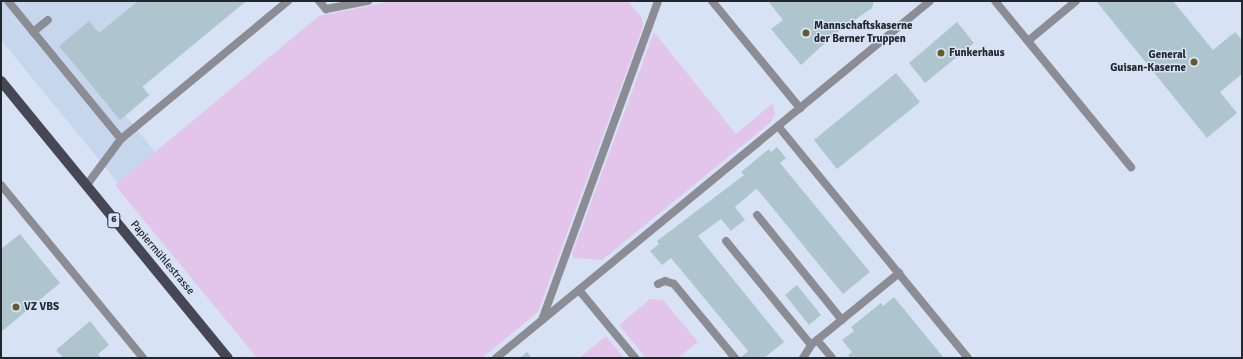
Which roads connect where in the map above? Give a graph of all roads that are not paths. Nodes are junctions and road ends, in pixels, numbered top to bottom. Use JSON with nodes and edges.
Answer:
{"nodes":[{"id":1,"x":8,"y":1,"type":"edge"},
{"id":2,"x":288,"y":1,"type":"edge"},
{"id":3,"x":320,"y":1,"type":"edge"},
{"id":4,"x":368,"y":1,"type":"edge"},
{"id":5,"x":658,"y":1,"type":"edge"},
{"id":6,"x":712,"y":1,"type":"edge"},
{"id":7,"x":930,"y":1,"type":"edge"},
{"id":8,"x":996,"y":1,"type":"edge"},
{"id":9,"x":1076,"y":1,"type":"edge"},
{"id":10,"x":48,"y":20,"type":"dead end"},
{"id":11,"x":33,"y":32,"type":"junction"},
{"id":12,"x":1028,"y":41,"type":"junction"},
{"id":13,"x":1,"y":81,"type":"edge"},
{"id":14,"x":800,"y":108,"type":"junction"},
{"id":15,"x":778,"y":126,"type":"junction"},
{"id":16,"x":120,"y":139,"type":"junction"},
{"id":17,"x":1131,"y":167,"type":"dead end"},
{"id":18,"x":1,"y":185,"type":"edge"},
{"id":19,"x":86,"y":186,"type":"junction"},
{"id":20,"x":757,"y":215,"type":"dead end"},
{"id":21,"x":726,"y":242,"type":"dead end"},
{"id":22,"x":899,"y":273,"type":"junction"},
{"id":23,"x":658,"y":284,"type":"dead end"},
{"id":24,"x":579,"y":290,"type":"junction"},
{"id":25,"x":842,"y":320,"type":"junction"},
{"id":26,"x":541,"y":321,"type":"junction"},
{"id":27,"x":814,"y":343,"type":"junction"},
{"id":28,"x":143,"y":358,"type":"edge"},
{"id":29,"x":228,"y":358,"type":"edge"},
{"id":30,"x":496,"y":358,"type":"edge"},
{"id":31,"x":635,"y":358,"type":"edge"},
{"id":32,"x":735,"y":358,"type":"edge"},
{"id":33,"x":803,"y":358,"type":"edge"},
{"id":34,"x":832,"y":358,"type":"edge"},
{"id":35,"x":968,"y":358,"type":"edge"}],
"edges":[{"from":1,"to":11,"type":"lane"},
{"from":2,"to":16,"type":"lane"},
{"from":3,"to":4,"type":"lane"},
{"from":5,"to":26,"type":"lane"},
{"from":6,"to":14,"type":"lane"},
{"from":7,"to":14,"type":"lane"},
{"from":8,"to":12,"type":"lane"},
{"from":9,"to":12,"type":"lane"},
{"from":10,"to":11,"type":"lane"},
{"from":11,"to":16,"type":"lane"},
{"from":12,"to":17,"type":"lane"},
{"from":13,"to":19,"type":"main road","name":"Papiermühlestrasse","number":"6"},
{"from":14,"to":15,"type":"lane"},
{"from":15,"to":22,"type":"lane"},
{"from":15,"to":24,"type":"lane"},
{"from":16,"to":19,"type":"lane"},
{"from":18,"to":28,"type":"lane"},
{"from":19,"to":29,"type":"main road","name":"Papiermühlestrasse","number":"6"},
{"from":20,"to":25,"type":"lane"},
{"from":21,"to":27,"type":"lane"},
{"from":22,"to":25,"type":"lane"},
{"from":22,"to":35,"type":"lane"},
{"from":23,"to":32,"type":"lane"},
{"from":24,"to":26,"type":"lane"},
{"from":24,"to":31,"type":"lane"},
{"from":25,"to":27,"type":"lane"},
{"from":26,"to":30,"type":"lane"},
{"from":27,"to":33,"type":"lane"},
{"from":27,"to":34,"type":"lane"}]}
